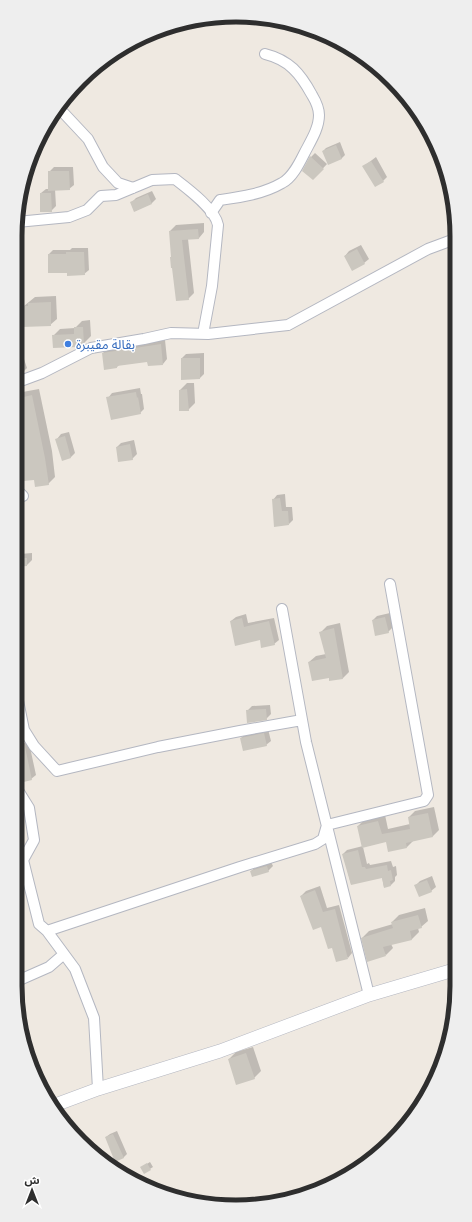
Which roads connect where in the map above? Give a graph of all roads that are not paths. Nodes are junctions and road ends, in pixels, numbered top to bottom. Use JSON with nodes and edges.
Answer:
{"nodes":[{"id":1,"x":265,"y":54,"type":"dead end"},
{"id":2,"x":62,"y":111,"type":"edge"},
{"id":3,"x":133,"y":188,"type":"junction"},
{"id":4,"x":211,"y":213,"type":"junction"},
{"id":5,"x":22,"y":222,"type":"edge"},
{"id":6,"x":450,"y":241,"type":"edge"},
{"id":7,"x":203,"y":334,"type":"junction"},
{"id":8,"x":22,"y":380,"type":"edge"},
{"id":9,"x":390,"y":584,"type":"dead end"},
{"id":10,"x":282,"y":609,"type":"dead end"},
{"id":11,"x":22,"y":720,"type":"edge"},
{"id":12,"x":302,"y":720,"type":"junction"},
{"id":13,"x":22,"y":797,"type":"edge"},
{"id":14,"x":328,"y":825,"type":"junction"},
{"id":15,"x":47,"y":931,"type":"junction"},
{"id":16,"x":64,"y":954,"type":"junction"},
{"id":17,"x":450,"y":971,"type":"edge"},
{"id":18,"x":22,"y":979,"type":"edge"},
{"id":19,"x":369,"y":995,"type":"junction"},
{"id":20,"x":98,"y":1089,"type":"junction"},
{"id":21,"x":58,"y":1105,"type":"edge"}],
"edges":[{"from":1,"to":4,"type":"street"},
{"from":2,"to":3,"type":"street"},
{"from":3,"to":4,"type":"street"},
{"from":3,"to":5,"type":"street"},
{"from":4,"to":7,"type":"street"},
{"from":6,"to":7,"type":"street"},
{"from":7,"to":8,"type":"street"},
{"from":9,"to":14,"type":"street"},
{"from":10,"to":12,"type":"street"},
{"from":11,"to":12,"type":"street"},
{"from":12,"to":14,"type":"street"},
{"from":13,"to":15,"type":"street"},
{"from":14,"to":15,"type":"street"},
{"from":14,"to":19,"type":"street"},
{"from":15,"to":16,"type":"street"},
{"from":16,"to":18,"type":"street"},
{"from":16,"to":20,"type":"street"},
{"from":17,"to":19,"type":"street"},
{"from":19,"to":20,"type":"street"},
{"from":20,"to":21,"type":"street"}]}
